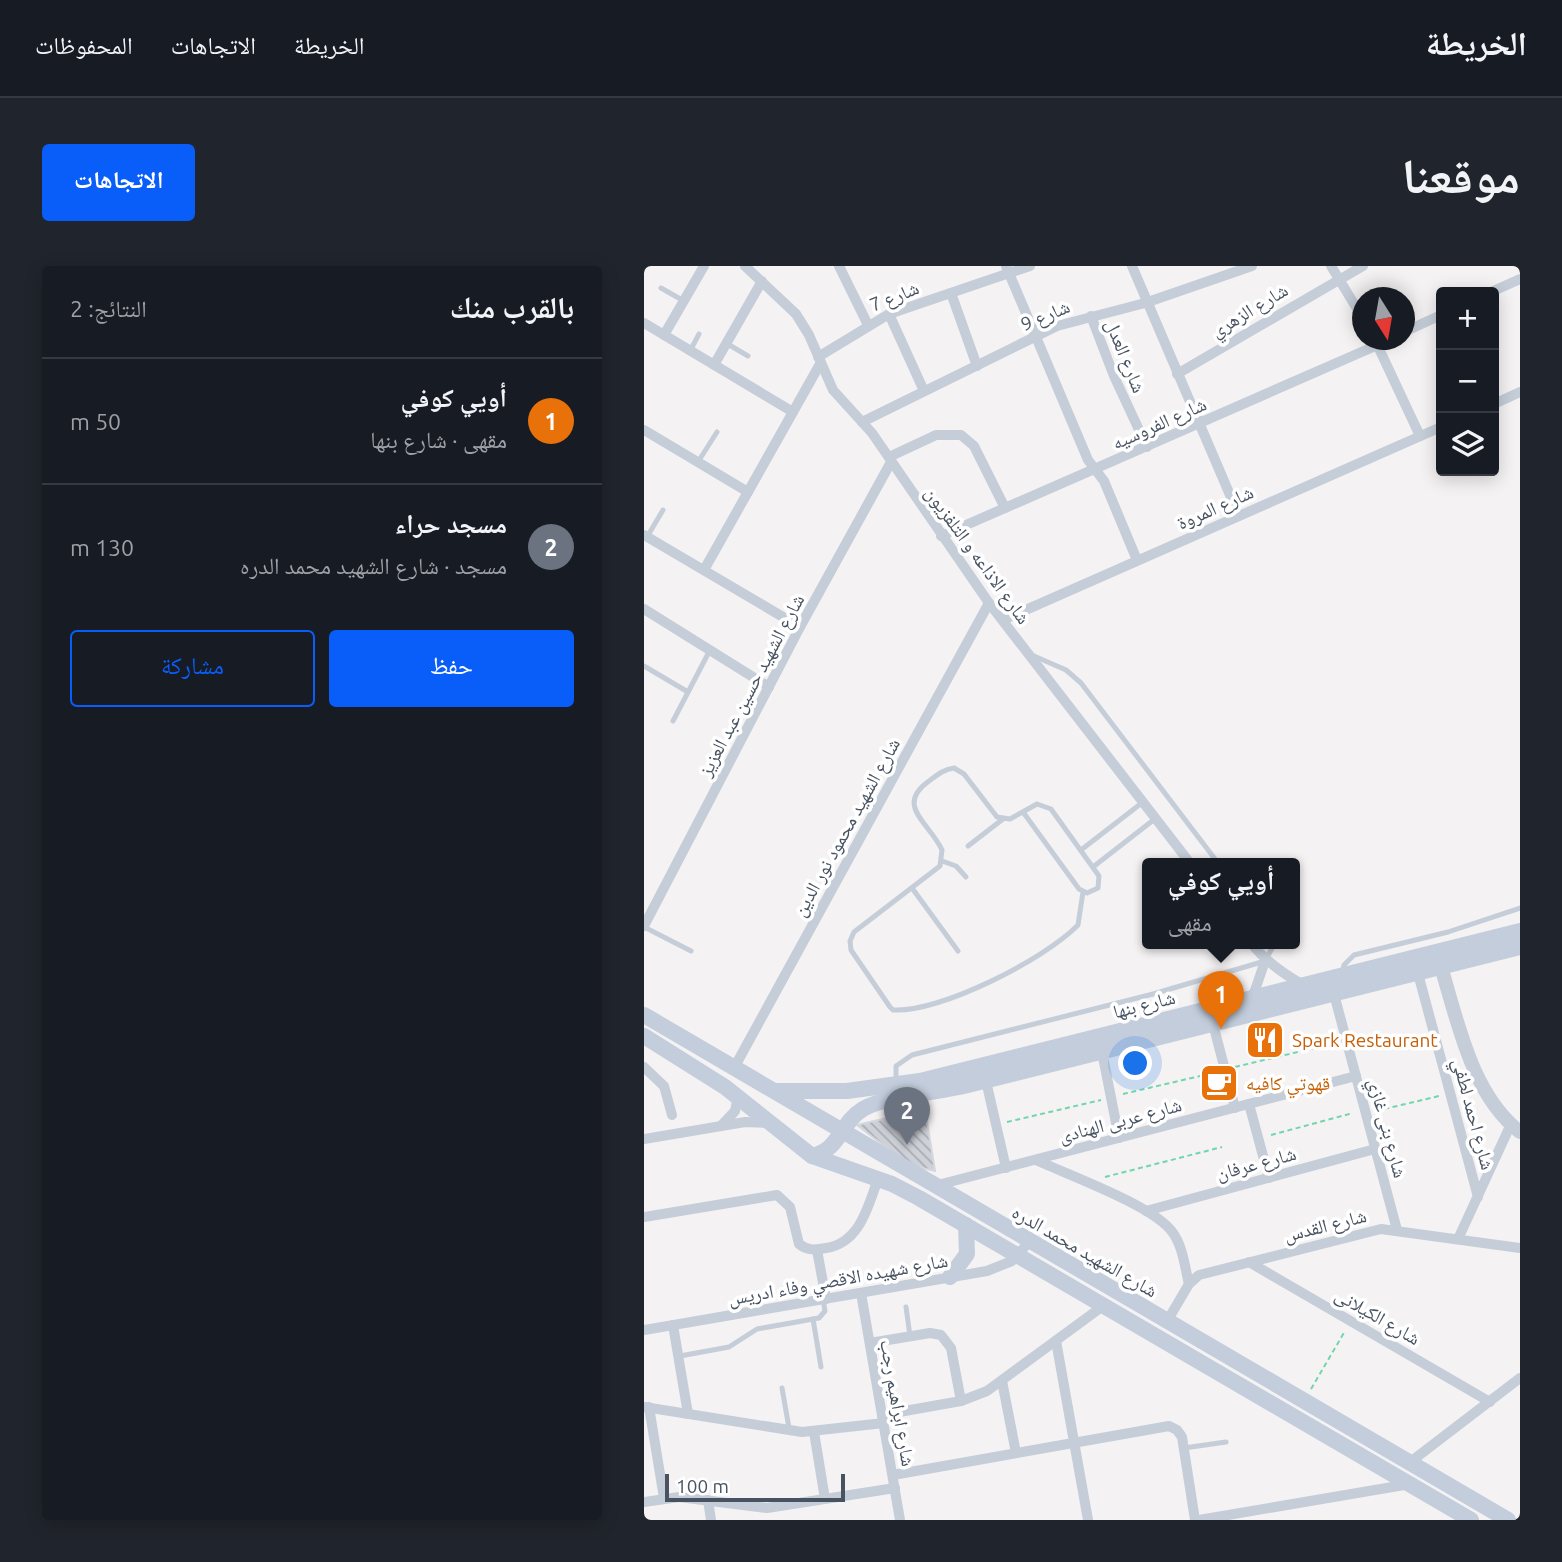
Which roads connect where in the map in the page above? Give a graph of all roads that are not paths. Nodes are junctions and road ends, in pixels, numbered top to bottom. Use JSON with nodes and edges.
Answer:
{"nodes":[{"id":1,"x":704,"y":266,"type":"edge"},
{"id":2,"x":745,"y":266,"type":"edge"},
{"id":3,"x":839,"y":266,"type":"edge"},
{"id":4,"x":1030,"y":266,"type":"edge"},
{"id":5,"x":1132,"y":266,"type":"edge"},
{"id":6,"x":1252,"y":266,"type":"edge"},
{"id":7,"x":1331,"y":266,"type":"edge"},
{"id":8,"x":1363,"y":266,"type":"edge"},
{"id":9,"x":1008,"y":269,"type":"edge"},
{"id":10,"x":1339,"y":278,"type":"junction"},
{"id":11,"x":1520,"y":279,"type":"edge"},
{"id":12,"x":762,"y":281,"type":"junction"},
{"id":13,"x":661,"y":288,"type":"dead end"},
{"id":14,"x":1499,"y":288,"type":"edge"},
{"id":15,"x":951,"y":293,"type":"junction"},
{"id":16,"x":1352,"y":299,"type":"edge"},
{"id":17,"x":684,"y":301,"type":"junction"},
{"id":18,"x":1145,"y":303,"type":"junction"},
{"id":19,"x":889,"y":314,"type":"junction"},
{"id":20,"x":1091,"y":316,"type":"junction"},
{"id":21,"x":1436,"y":317,"type":"edge"},
{"id":22,"x":644,"y":323,"type":"edge"},
{"id":23,"x":868,"y":325,"type":"junction"},
{"id":24,"x":1415,"y":327,"type":"edge"},
{"id":25,"x":699,"y":334,"type":"dead end"},
{"id":26,"x":664,"y":335,"type":"junction"},
{"id":27,"x":1035,"y":337,"type":"junction"},
{"id":28,"x":726,"y":343,"type":"junction"},
{"id":29,"x":1362,"y":350,"type":"edge"},
{"id":30,"x":1385,"y":350,"type":"edge"},
{"id":31,"x":690,"y":351,"type":"junction"},
{"id":32,"x":748,"y":356,"type":"dead end"},
{"id":33,"x":819,"y":360,"type":"junction"},
{"id":34,"x":714,"y":365,"type":"junction"},
{"id":35,"x":977,"y":366,"type":"junction"},
{"id":36,"x":1177,"y":374,"type":"junction"},
{"id":37,"x":924,"y":391,"type":"junction"},
{"id":38,"x":1520,"y":392,"type":"edge"},
{"id":39,"x":1499,"y":402,"type":"edge"},
{"id":40,"x":793,"y":412,"type":"junction"},
{"id":41,"x":862,"y":422,"type":"junction"},
{"id":42,"x":1199,"y":425,"type":"junction"},
{"id":43,"x":1436,"y":429,"type":"edge"},
{"id":44,"x":644,"y":430,"type":"edge"},
{"id":45,"x":717,"y":432,"type":"dead end"},
{"id":46,"x":1420,"y":436,"type":"junction"},
{"id":47,"x":1147,"y":447,"type":"junction"},
{"id":48,"x":890,"y":459,"type":"junction"},
{"id":49,"x":698,"y":462,"type":"junction"},
{"id":50,"x":1095,"y":470,"type":"junction"},
{"id":51,"x":748,"y":492,"type":"junction"},
{"id":52,"x":1005,"y":508,"type":"junction"},
{"id":53,"x":663,"y":510,"type":"dead end"},
{"id":54,"x":1239,"y":516,"type":"junction"},
{"id":55,"x":645,"y":536,"type":"edge"},
{"id":56,"x":941,"y":536,"type":"junction"},
{"id":57,"x":1137,"y":561,"type":"junction"},
{"id":58,"x":705,"y":570,"type":"junction"},
{"id":59,"x":989,"y":603,"type":"junction"},
{"id":60,"x":644,"y":609,"type":"edge"},
{"id":61,"x":1003,"y":620,"type":"junction"},
{"id":62,"x":800,"y":627,"type":"junction"},
{"id":63,"x":710,"y":650,"type":"junction"},
{"id":64,"x":1029,"y":654,"type":"junction"},
{"id":65,"x":644,"y":667,"type":"edge"},
{"id":66,"x":769,"y":687,"type":"junction"},
{"id":67,"x":688,"y":692,"type":"junction"},
{"id":68,"x":673,"y":721,"type":"dead end"},
{"id":69,"x":1143,"y":802,"type":"junction"},
{"id":70,"x":1023,"y":812,"type":"junction"},
{"id":71,"x":1156,"y":818,"type":"junction"},
{"id":72,"x":1003,"y":819,"type":"junction"},
{"id":73,"x":968,"y":845,"type":"dead end"},
{"id":74,"x":1081,"y":850,"type":"junction"},
{"id":75,"x":1186,"y":858,"type":"edge"},
{"id":76,"x":1214,"y":858,"type":"edge"},
{"id":77,"x":942,"y":861,"type":"junction"},
{"id":78,"x":1093,"y":867,"type":"junction"},
{"id":79,"x":966,"y":877,"type":"dead end"},
{"id":80,"x":912,"y":888,"type":"junction"},
{"id":81,"x":1083,"y":892,"type":"junction"},
{"id":82,"x":1520,"y":908,"type":"edge"},
{"id":83,"x":644,"y":926,"type":"edge"},
{"id":84,"x":1520,"y":931,"type":"edge"},
{"id":85,"x":1520,"y":947,"type":"edge"},
{"id":86,"x":1256,"y":949,"type":"edge"},
{"id":87,"x":1272,"y":949,"type":"edge"},
{"id":88,"x":691,"y":951,"type":"dead end"},
{"id":89,"x":958,"y":951,"type":"dead end"},
{"id":90,"x":1439,"y":960,"type":"junction"},
{"id":91,"x":1265,"y":961,"type":"junction"},
{"id":92,"x":1416,"y":966,"type":"junction"},
{"id":93,"x":1342,"y":977,"type":"junction"},
{"id":94,"x":1304,"y":986,"type":"junction"},
{"id":95,"x":1334,"y":994,"type":"junction"},
{"id":96,"x":1252,"y":999,"type":"junction"},
{"id":97,"x":644,"y":1014,"type":"edge"},
{"id":98,"x":1213,"y":1024,"type":"junction"},
{"id":99,"x":644,"y":1036,"type":"edge"},
{"id":100,"x":701,"y":1049,"type":"junction"},
{"id":101,"x":1102,"y":1052,"type":"junction"},
{"id":102,"x":692,"y":1065,"type":"junction"},
{"id":103,"x":644,"y":1067,"type":"edge"},
{"id":104,"x":734,"y":1068,"type":"junction"},
{"id":105,"x":650,"y":1076,"type":"edge"},
{"id":106,"x":1356,"y":1076,"type":"junction"},
{"id":107,"x":986,"y":1081,"type":"junction"},
{"id":108,"x":895,"y":1085,"type":"junction"},
{"id":109,"x":773,"y":1091,"type":"junction"},
{"id":110,"x":738,"y":1097,"type":"junction"},
{"id":111,"x":1249,"y":1104,"type":"junction"},
{"id":112,"x":1234,"y":1108,"type":"junction"},
{"id":113,"x":672,"y":1115,"type":"dead end"},
{"id":114,"x":770,"y":1123,"type":"junction"},
{"id":115,"x":721,"y":1126,"type":"junction"},
{"id":116,"x":1516,"y":1128,"type":"edge"},
{"id":117,"x":843,"y":1133,"type":"junction"},
{"id":118,"x":1119,"y":1138,"type":"junction"},
{"id":119,"x":644,"y":1139,"type":"edge"},
{"id":120,"x":1375,"y":1149,"type":"junction"},
{"id":121,"x":812,"y":1156,"type":"junction"},
{"id":122,"x":1036,"y":1160,"type":"junction"},
{"id":123,"x":1006,"y":1168,"type":"junction"},
{"id":124,"x":1269,"y":1178,"type":"junction"},
{"id":125,"x":878,"y":1179,"type":"junction"},
{"id":126,"x":934,"y":1186,"type":"junction"},
{"id":127,"x":1478,"y":1197,"type":"junction"},
{"id":128,"x":1146,"y":1211,"type":"junction"},
{"id":129,"x":644,"y":1217,"type":"edge"},
{"id":130,"x":966,"y":1225,"type":"junction"},
{"id":131,"x":1397,"y":1230,"type":"junction"},
{"id":132,"x":1458,"y":1239,"type":"junction"},
{"id":133,"x":1520,"y":1248,"type":"edge"},
{"id":134,"x":1024,"y":1249,"type":"junction"},
{"id":135,"x":817,"y":1250,"type":"junction"},
{"id":136,"x":1249,"y":1262,"type":"junction"},
{"id":137,"x":950,"y":1278,"type":"junction"},
{"id":138,"x":1189,"y":1284,"type":"junction"},
{"id":139,"x":861,"y":1293,"type":"junction"},
{"id":140,"x":824,"y":1299,"type":"junction"},
{"id":141,"x":1102,"y":1306,"type":"junction"},
{"id":142,"x":906,"y":1307,"type":"dead end"},
{"id":143,"x":813,"y":1319,"type":"junction"},
{"id":144,"x":1166,"y":1323,"type":"junction"},
{"id":145,"x":673,"y":1325,"type":"junction"},
{"id":146,"x":644,"y":1330,"type":"edge"},
{"id":147,"x":910,"y":1336,"type":"junction"},
{"id":148,"x":1056,"y":1341,"type":"junction"},
{"id":149,"x":870,"y":1343,"type":"junction"},
{"id":150,"x":678,"y":1356,"type":"junction"},
{"id":151,"x":821,"y":1367,"type":"dead end"},
{"id":152,"x":1520,"y":1378,"type":"edge"},
{"id":153,"x":1002,"y":1381,"type":"junction"},
{"id":154,"x":782,"y":1388,"type":"dead end"},
{"id":155,"x":961,"y":1401,"type":"junction"},
{"id":156,"x":1490,"y":1402,"type":"junction"},
{"id":157,"x":646,"y":1407,"type":"edge"},
{"id":158,"x":688,"y":1414,"type":"junction"},
{"id":159,"x":883,"y":1419,"type":"junction"},
{"id":160,"x":790,"y":1432,"type":"junction"},
{"id":161,"x":814,"y":1432,"type":"junction"},
{"id":162,"x":1226,"y":1442,"type":"dead end"},
{"id":163,"x":1074,"y":1443,"type":"junction"},
{"id":164,"x":1184,"y":1448,"type":"junction"},
{"id":165,"x":1016,"y":1453,"type":"junction"},
{"id":166,"x":1409,"y":1463,"type":"junction"},
{"id":167,"x":893,"y":1475,"type":"junction"},
{"id":168,"x":1410,"y":1484,"type":"junction"},
{"id":169,"x":895,"y":1488,"type":"junction"},
{"id":170,"x":664,"y":1498,"type":"junction"},
{"id":171,"x":825,"y":1499,"type":"junction"},
{"id":172,"x":708,"y":1500,"type":"junction"},
{"id":173,"x":644,"y":1502,"type":"edge"},
{"id":174,"x":775,"y":1507,"type":"junction"},
{"id":175,"x":1271,"y":1507,"type":"junction"},
{"id":176,"x":1489,"y":1516,"type":"edge"},
{"id":177,"x":711,"y":1520,"type":"edge"},
{"id":178,"x":778,"y":1520,"type":"edge"},
{"id":179,"x":900,"y":1520,"type":"edge"},
{"id":180,"x":1088,"y":1520,"type":"edge"},
{"id":181,"x":1197,"y":1520,"type":"edge"},
{"id":182,"x":1273,"y":1520,"type":"edge"},
{"id":183,"x":1471,"y":1520,"type":"edge"},
{"id":184,"x":1508,"y":1520,"type":"edge"}],
"edges":[{"from":1,"to":17,"type":"street"},
{"from":2,"to":12,"type":"street","name":"شارع الاذاعه و التلفزيون"},
{"from":3,"to":23,"type":"street"},
{"from":4,"to":9,"type":"street","name":"شارع 7"},
{"from":5,"to":18,"type":"street"},
{"from":6,"to":18,"type":"street","name":"شارع 9"},
{"from":7,"to":10,"type":"street"},
{"from":8,"to":10,"type":"street","name":"شارع الزهري"},
{"from":9,"to":15,"type":"street","name":"شارع 7"},
{"from":9,"to":27,"type":"street"},
{"from":10,"to":16,"type":"street"},
{"from":10,"to":36,"type":"street","name":"شارع الزهري"},
{"from":11,"to":14,"type":"street"},
{"from":12,"to":28,"type":"street"},
{"from":12,"to":33,"type":"street","name":"شارع الاذاعه و التلفزيون"},
{"from":13,"to":17,"type":"lane"},
{"from":15,"to":19,"type":"street","name":"شارع 7"},
{"from":15,"to":35,"type":"street"},
{"from":17,"to":26,"type":"street"},
{"from":18,"to":20,"type":"street","name":"شارع 9"},
{"from":18,"to":36,"type":"street"},
{"from":19,"to":23,"type":"street","name":"شارع 7"},
{"from":19,"to":37,"type":"street"},
{"from":20,"to":27,"type":"street","name":"شارع 9"},
{"from":20,"to":47,"type":"street","name":"شارع العدل"},
{"from":21,"to":24,"type":"street"},
{"from":22,"to":26,"type":"street"},
{"from":23,"to":33,"type":"street","name":"شارع 7"},
{"from":25,"to":31,"type":"lane"},
{"from":26,"to":31,"type":"street"},
{"from":27,"to":35,"type":"street","name":"شارع 9"},
{"from":27,"to":50,"type":"street"},
{"from":28,"to":32,"type":"lane"},
{"from":28,"to":34,"type":"street"},
{"from":29,"to":42,"type":"street","name":"شارع الفروسيه"},
{"from":30,"to":46,"type":"street"},
{"from":31,"to":34,"type":"street"},
{"from":33,"to":40,"type":"street"},
{"from":33,"to":41,"type":"street","name":"شارع الاذاعه و التلفزيون"},
{"from":34,"to":40,"type":"street"},
{"from":35,"to":37,"type":"street","name":"شارع 9"},
{"from":36,"to":42,"type":"street"},
{"from":37,"to":41,"type":"street","name":"شارع 9"},
{"from":38,"to":39,"type":"street"},
{"from":40,"to":51,"type":"street"},
{"from":41,"to":48,"type":"street","name":"شارع الاذاعه و التلفزيون"},
{"from":42,"to":47,"type":"street","name":"شارع الفروسيه"},
{"from":42,"to":54,"type":"street"},
{"from":43,"to":46,"type":"street","name":"شارع المروة"},
{"from":44,"to":49,"type":"street"},
{"from":45,"to":49,"type":"lane"},
{"from":46,"to":54,"type":"street","name":"شارع المروة"},
{"from":47,"to":50,"type":"street","name":"شارع الفروسيه"},
{"from":48,"to":52,"type":"street"},
{"from":48,"to":56,"type":"street","name":"شارع الاذاعه و التلفزيون"},
{"from":48,"to":62,"type":"street","name":"شارع الشهيد حسين عبد العزيز"},
{"from":49,"to":51,"type":"street"},
{"from":50,"to":52,"type":"street","name":"شارع الفروسيه"},
{"from":50,"to":57,"type":"street"},
{"from":51,"to":58,"type":"street"},
{"from":52,"to":56,"type":"street","name":"شارع الفروسيه"},
{"from":53,"to":55,"type":"lane"},
{"from":54,"to":57,"type":"street","name":"شارع المروة"},
{"from":55,"to":58,"type":"street"},
{"from":56,"to":59,"type":"street","name":"شارع الاذاعه و التلفزيون"},
{"from":57,"to":61,"type":"street","name":"شارع المروة"},
{"from":58,"to":62,"type":"street"},
{"from":59,"to":61,"type":"street","name":"شارع الاذاعه و التلفزيون"},
{"from":59,"to":104,"type":"street","name":"شارع الشهيد محمود نور الدين"},
{"from":60,"to":63,"type":"street"},
{"from":61,"to":64,"type":"street","name":"شارع الاذاعه و التلفزيون"},
{"from":62,"to":66,"type":"street","name":"شارع الشهيد حسين عبد العزيز"},
{"from":63,"to":66,"type":"street"},
{"from":63,"to":67,"type":"lane"},
{"from":64,"to":69,"type":"street","name":"شارع الاذاعه و التلفزيون"},
{"from":64,"to":76,"type":"lane"},
{"from":65,"to":67,"type":"lane"},
{"from":66,"to":83,"type":"street","name":"شارع الشهيد حسين عبد العزيز"},
{"from":67,"to":68,"type":"lane"},
{"from":69,"to":71,"type":"street","name":"شارع الاذاعه و التلفزيون"},
{"from":69,"to":74,"type":"lane"},
{"from":70,"to":72,"type":"lane"},
{"from":70,"to":74,"type":"lane"},
{"from":70,"to":81,"type":"lane"},
{"from":71,"to":75,"type":"street","name":"شارع الاذاعه و التلفزيون"},
{"from":71,"to":78,"type":"lane"},
{"from":72,"to":73,"type":"lane"},
{"from":72,"to":77,"type":"lane"},
{"from":74,"to":78,"type":"lane"},
{"from":77,"to":79,"type":"lane"},
{"from":77,"to":80,"type":"lane"},
{"from":78,"to":81,"type":"lane"},
{"from":80,"to":81,"type":"lane"},
{"from":80,"to":89,"type":"lane"},
{"from":82,"to":93,"type":"lane"},
{"from":83,"to":88,"type":"lane"},
{"from":84,"to":90,"type":"main road","name":"شارع بنها"},
{"from":85,"to":90,"type":"main road","name":"شارع بنها"},
{"from":86,"to":91,"type":"street"},
{"from":87,"to":91,"type":"lane"},
{"from":90,"to":92,"type":"main road","name":"شارع بنها"},
{"from":90,"to":116,"type":"street"},
{"from":91,"to":94,"type":"street"},
{"from":91,"to":96,"type":"street"},
{"from":91,"to":108,"type":"lane"},
{"from":92,"to":93,"type":"main road","name":"شارع بنها"},
{"from":92,"to":95,"type":"main road","name":"شارع بنها"},
{"from":92,"to":127,"type":"street","name":"شارع احمد لطفي"},
{"from":93,"to":94,"type":"main road","name":"شارع بنها"},
{"from":94,"to":96,"type":"main road","name":"شارع بنها"},
{"from":95,"to":98,"type":"main road","name":"شارع بنها"},
{"from":95,"to":106,"type":"street","name":"شارع بنى غازي"},
{"from":96,"to":108,"type":"main road","name":"شارع بنها"},
{"from":97,"to":100,"type":"main road","name":"شارع الشهيد محمد الدره"},
{"from":98,"to":101,"type":"main road","name":"شارع بنها"},
{"from":98,"to":112,"type":"street"},
{"from":99,"to":102,"type":"main road","name":"شارع الشهيد محمد الدره"},
{"from":100,"to":102,"type":"main road"},
{"from":100,"to":104,"type":"main road","name":"شارع الشهيد محمد الدره"},
{"from":101,"to":107,"type":"main road","name":"شارع بنها"},
{"from":101,"to":118,"type":"street"},
{"from":102,"to":110,"type":"main road","name":"شارع الشهيد محمد الدره"},
{"from":103,"to":105,"type":"street"},
{"from":104,"to":109,"type":"main road","name":"شارع الشهيد محمد الدره"},
{"from":105,"to":113,"type":"street"},
{"from":106,"to":111,"type":"street","name":"شارع عربى الهنادى"},
{"from":106,"to":120,"type":"street","name":"شارع بنى غازي"},
{"from":107,"to":117,"type":"main road","name":"شارع بنها"},
{"from":107,"to":123,"type":"street"},
{"from":108,"to":109,"type":"main road","name":"شارع بنها"},
{"from":109,"to":117,"type":"main road","name":"شارع الشهيد محمد الدره"},
{"from":110,"to":114,"type":"main road","name":"شارع الشهيد محمد الدره"},
{"from":110,"to":115,"type":"street"},
{"from":111,"to":112,"type":"street","name":"شارع عربى الهنادى"},
{"from":111,"to":124,"type":"street"},
{"from":112,"to":118,"type":"street","name":"شارع عربى الهنادى"},
{"from":114,"to":115,"type":"street"},
{"from":114,"to":121,"type":"main road","name":"شارع الشهيد محمد الدره"},
{"from":115,"to":119,"type":"street"},
{"from":116,"to":127,"type":"street"},
{"from":117,"to":121,"type":"main road","name":"شارع بنها"},
{"from":117,"to":126,"type":"main road","name":"شارع الشهيد محمد الدره"},
{"from":118,"to":122,"type":"street","name":"شارع عربى الهنادى"},
{"from":120,"to":124,"type":"street","name":"شارع عرفان"},
{"from":120,"to":131,"type":"street","name":"شارع بنى غازي"},
{"from":121,"to":125,"type":"main road","name":"شارع الشهيد محمد الدره"},
{"from":122,"to":123,"type":"street","name":"شارع عربى الهنادى"},
{"from":122,"to":128,"type":"street"},
{"from":123,"to":126,"type":"street","name":"شارع عربى الهنادى"},
{"from":124,"to":128,"type":"street","name":"شارع عرفان"},
{"from":125,"to":130,"type":"main road","name":"شارع الشهيد محمد الدره"},
{"from":125,"to":135,"type":"street"},
{"from":126,"to":134,"type":"main road","name":"شارع الشهيد محمد الدره"},
{"from":127,"to":132,"type":"street"},
{"from":128,"to":138,"type":"street"},
{"from":129,"to":135,"type":"street"},
{"from":130,"to":134,"type":"main road","name":"شارع الشهيد محمد الدره"},
{"from":130,"to":137,"type":"main road"},
{"from":131,"to":132,"type":"street","name":"شارع القدس"},
{"from":131,"to":136,"type":"street","name":"شارع القدس"},
{"from":132,"to":133,"type":"street","name":"شارع القدس"},
{"from":134,"to":137,"type":"street","name":"شارع شهيده الاقصي وفاء ادريس"},
{"from":134,"to":141,"type":"main road","name":"شارع الشهيد محمد الدره"},
{"from":134,"to":144,"type":"main road","name":"شارع الشهيد محمد الدره"},
{"from":135,"to":140,"type":"street"},
{"from":136,"to":138,"type":"street","name":"شارع القدس"},
{"from":136,"to":156,"type":"street","name":"شارع الكيلانى"},
{"from":137,"to":139,"type":"street","name":"شارع شهيده الاقصي وفاء ادريس"},
{"from":138,"to":144,"type":"street"},
{"from":139,"to":140,"type":"street","name":"شارع شهيده الاقصي وفاء ادريس"},
{"from":139,"to":149,"type":"street","name":"شارع ابراهيم رجب"},
{"from":140,"to":143,"type":"lane"},
{"from":140,"to":145,"type":"street","name":"شارع شهيده الاقصي وفاء ادريس"},
{"from":141,"to":148,"type":"street"},
{"from":141,"to":168,"type":"main road","name":"شارع الشهيد محمد الدره"},
{"from":142,"to":147,"type":"lane"},
{"from":143,"to":150,"type":"lane"},
{"from":143,"to":151,"type":"lane"},
{"from":144,"to":166,"type":"main road","name":"شارع الشهيد محمد الدره"},
{"from":145,"to":146,"type":"street","name":"شارع شهيده الاقصي وفاء ادريس"},
{"from":145,"to":150,"type":"street"},
{"from":147,"to":149,"type":"street"},
{"from":147,"to":155,"type":"street"},
{"from":148,"to":153,"type":"street"},
{"from":148,"to":163,"type":"street"},
{"from":149,"to":159,"type":"street","name":"شارع ابراهيم رجب"},
{"from":150,"to":158,"type":"street"},
{"from":152,"to":156,"type":"street"},
{"from":153,"to":155,"type":"street"},
{"from":153,"to":165,"type":"street"},
{"from":154,"to":160,"type":"lane"},
{"from":155,"to":159,"type":"street"},
{"from":156,"to":166,"type":"street"},
{"from":157,"to":158,"type":"street"},
{"from":157,"to":170,"type":"street"},
{"from":158,"to":160,"type":"street"},
{"from":159,"to":161,"type":"street"},
{"from":159,"to":167,"type":"street","name":"شارع ابراهيم رجب"},
{"from":160,"to":161,"type":"street"},
{"from":161,"to":171,"type":"street"},
{"from":162,"to":164,"type":"lane"},
{"from":163,"to":164,"type":"street"},
{"from":163,"to":165,"type":"street"},
{"from":163,"to":180,"type":"street"},
{"from":164,"to":181,"type":"street"},
{"from":165,"to":167,"type":"street"},
{"from":166,"to":176,"type":"main road","name":"شارع الشهيد محمد الدره"},
{"from":167,"to":169,"type":"street","name":"شارع ابراهيم رجب"},
{"from":168,"to":175,"type":"street"},
{"from":168,"to":183,"type":"main road","name":"شارع الشهيد محمد الدره"},
{"from":169,"to":171,"type":"street"},
{"from":169,"to":179,"type":"street","name":"شارع ابراهيم رجب"},
{"from":170,"to":172,"type":"street"},
{"from":170,"to":173,"type":"street"},
{"from":171,"to":174,"type":"street"},
{"from":172,"to":174,"type":"street"},
{"from":172,"to":177,"type":"street"},
{"from":174,"to":178,"type":"street"},
{"from":175,"to":181,"type":"street"},
{"from":175,"to":182,"type":"street"},
{"from":176,"to":184,"type":"main road","name":"شارع الشهيد محمد الدره"}]}
